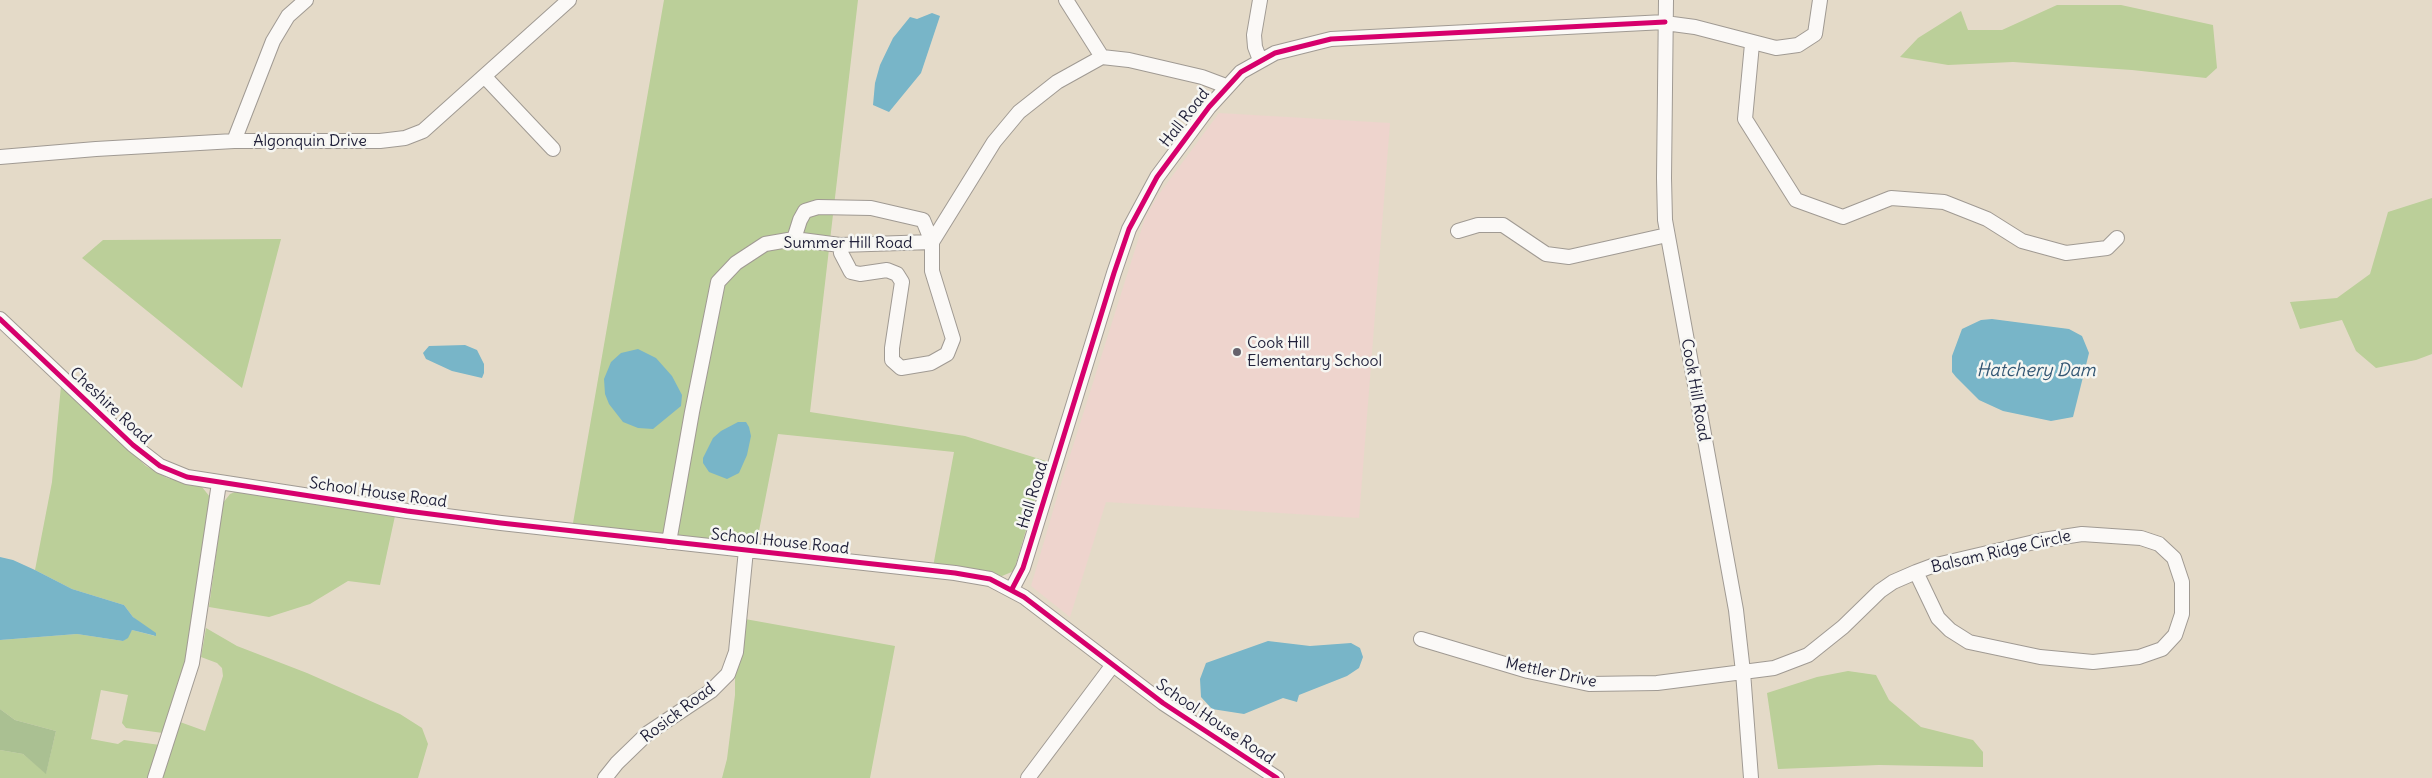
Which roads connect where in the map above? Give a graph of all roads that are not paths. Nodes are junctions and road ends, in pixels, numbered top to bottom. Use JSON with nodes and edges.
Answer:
{"nodes":[{"id":1,"x":306,"y":0,"type":"edge"},
{"id":2,"x":569,"y":0,"type":"edge"},
{"id":3,"x":1066,"y":0,"type":"edge"},
{"id":4,"x":1260,"y":0,"type":"edge"},
{"id":5,"x":1666,"y":0,"type":"edge"},
{"id":6,"x":1820,"y":0,"type":"edge"},
{"id":7,"x":1665,"y":23,"type":"junction"},
{"id":8,"x":1752,"y":44,"type":"junction"},
{"id":9,"x":1102,"y":57,"type":"junction"},
{"id":10,"x":1260,"y":60,"type":"junction"},
{"id":11,"x":486,"y":77,"type":"junction"},
{"id":12,"x":1226,"y":86,"type":"junction"},
{"id":13,"x":234,"y":141,"type":"junction"},
{"id":14,"x":553,"y":149,"type":"dead end"},
{"id":15,"x":0,"y":158,"type":"edge"},
{"id":16,"x":1458,"y":231,"type":"dead end"},
{"id":17,"x":1667,"y":235,"type":"junction"},
{"id":18,"x":2117,"y":238,"type":"dead end"},
{"id":19,"x":794,"y":239,"type":"junction"},
{"id":20,"x":932,"y":242,"type":"junction"},
{"id":21,"x":840,"y":245,"type":"junction"},
{"id":22,"x":0,"y":319,"type":"edge"},
{"id":23,"x":219,"y":483,"type":"junction"},
{"id":24,"x":669,"y":542,"type":"junction"},
{"id":25,"x":746,"y":550,"type":"junction"},
{"id":26,"x":1916,"y":572,"type":"junction"},
{"id":27,"x":1012,"y":589,"type":"junction"},
{"id":28,"x":1421,"y":639,"type":"dead end"},
{"id":29,"x":1112,"y":666,"type":"junction"},
{"id":30,"x":1744,"y":672,"type":"junction"},
{"id":31,"x":155,"y":778,"type":"edge"},
{"id":32,"x":605,"y":778,"type":"edge"},
{"id":33,"x":1028,"y":778,"type":"edge"},
{"id":34,"x":1277,"y":778,"type":"edge"},
{"id":35,"x":1751,"y":778,"type":"edge"}],
"edges":[{"from":1,"to":13,"type":"street"},
{"from":2,"to":11,"type":"street","name":"Algonquin Drive"},
{"from":3,"to":9,"type":"street"},
{"from":4,"to":10,"type":"street"},
{"from":5,"to":7,"type":"street","name":"Cook Hill Road"},
{"from":6,"to":8,"type":"street","name":"Hall Road"},
{"from":7,"to":8,"type":"street","name":"Hall Road"},
{"from":7,"to":10,"type":"street","name":"Hall Road"},
{"from":7,"to":17,"type":"street","name":"Cook Hill Road"},
{"from":8,"to":18,"type":"street"},
{"from":9,"to":12,"type":"street"},
{"from":9,"to":20,"type":"street","name":"Summer Hill Road"},
{"from":10,"to":12,"type":"street","name":"Hall Road"},
{"from":11,"to":13,"type":"street","name":"Algonquin Drive"},
{"from":11,"to":14,"type":"street"},
{"from":12,"to":27,"type":"street","name":"Hall Road"},
{"from":13,"to":15,"type":"street","name":"Algonquin Drive"},
{"from":16,"to":17,"type":"street"},
{"from":17,"to":30,"type":"street","name":"Cook Hill Road"},
{"from":19,"to":20,"type":"street"},
{"from":19,"to":21,"type":"street","name":"Summer Hill Road"},
{"from":19,"to":24,"type":"street","name":"Summer Hill Road"},
{"from":20,"to":21,"type":"street","name":"Summer Hill Road"},
{"from":20,"to":21,"type":"street"},
{"from":22,"to":23,"type":"street","name":"Cheshire Road"},
{"from":23,"to":24,"type":"street","name":"School House Road"},
{"from":23,"to":31,"type":"street"},
{"from":24,"to":25,"type":"street","name":"School House Road"},
{"from":25,"to":27,"type":"street","name":"School House Road"},
{"from":25,"to":32,"type":"street","name":"Rosick Road"},
{"from":26,"to":26,"type":"street","name":"Balsam Ridge Circle"},
{"from":26,"to":30,"type":"street","name":"Balsam Ridge Circle"},
{"from":27,"to":29,"type":"street","name":"School House Road"},
{"from":28,"to":30,"type":"street","name":"Mettler Drive"},
{"from":29,"to":33,"type":"street"},
{"from":29,"to":34,"type":"street","name":"School House Road"},
{"from":30,"to":35,"type":"street","name":"Cook Hill Road"}]}
